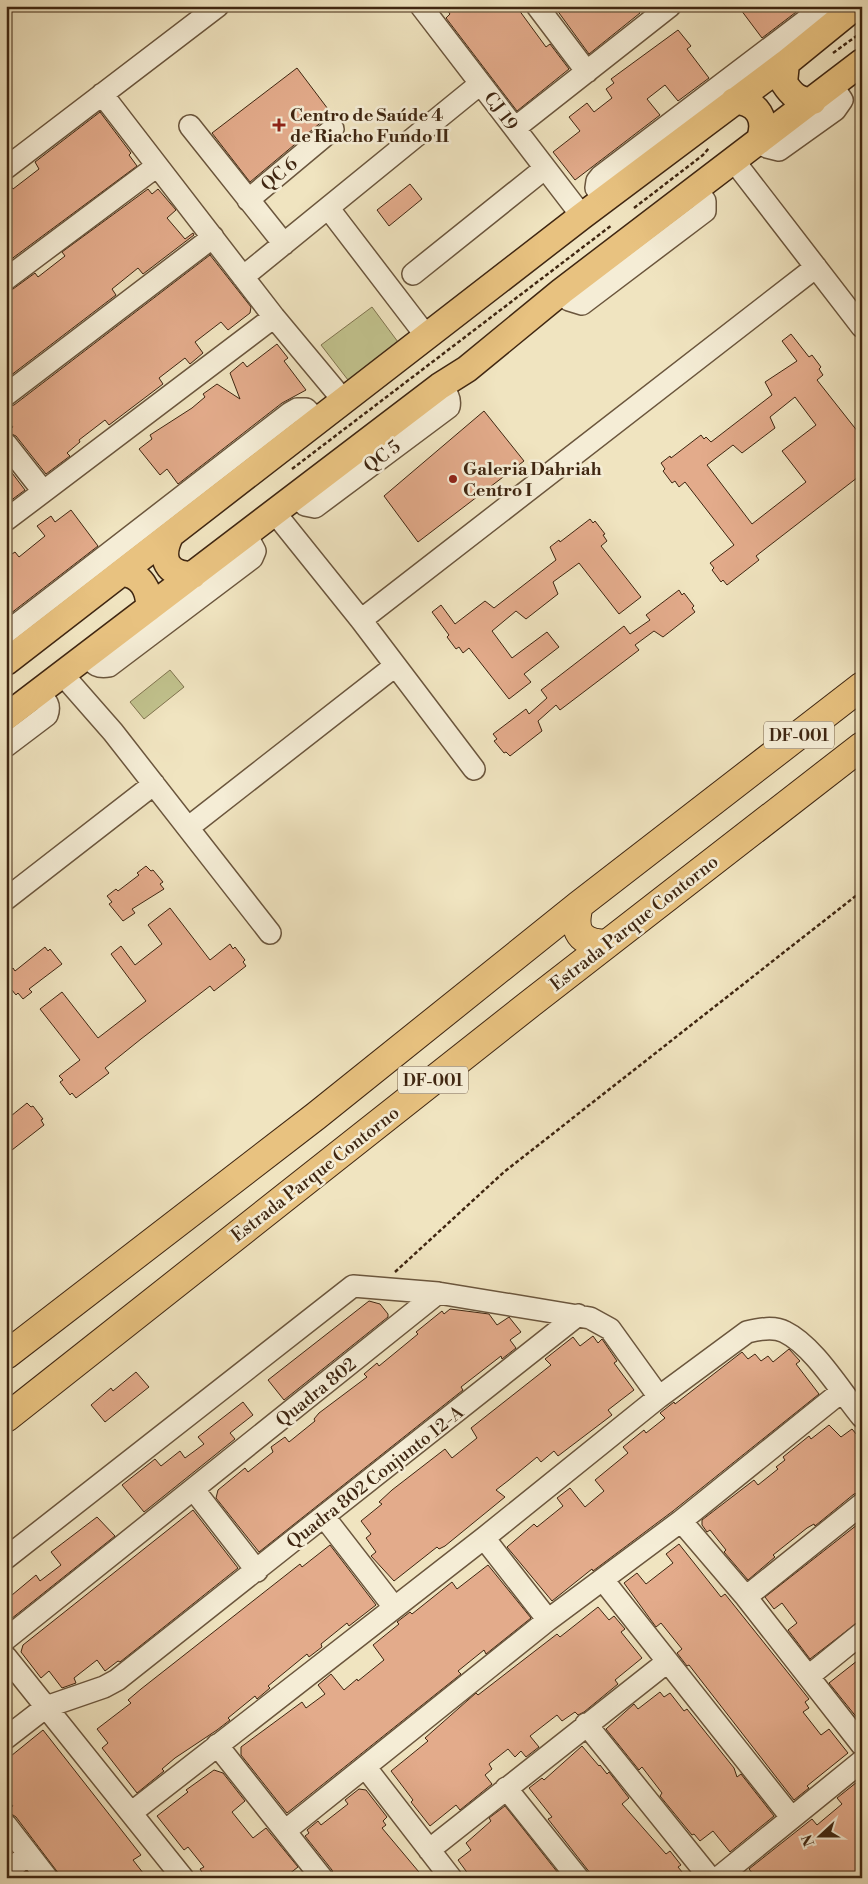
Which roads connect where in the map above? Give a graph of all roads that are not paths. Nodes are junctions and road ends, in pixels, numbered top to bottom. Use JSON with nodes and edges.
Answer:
{"nodes":[{"id":1,"x":218,"y":6,"type":"edge"},
{"id":2,"x":421,"y":6,"type":"edge"},
{"id":3,"x":537,"y":6,"type":"edge"},
{"id":4,"x":670,"y":6,"type":"edge"},
{"id":5,"x":825,"y":6,"type":"edge"},
{"id":6,"x":855,"y":7,"type":"edge"},
{"id":7,"x":647,"y":13,"type":"edge"},
{"id":8,"x":862,"y":62,"type":"edge"},
{"id":9,"x":786,"y":63,"type":"junction"},
{"id":10,"x":587,"y":72,"type":"junction"},
{"id":11,"x":480,"y":84,"type":"junction"},
{"id":12,"x":823,"y":93,"type":"junction"},
{"id":13,"x":102,"y":94,"type":"junction"},
{"id":14,"x":734,"y":101,"type":"junction"},
{"id":15,"x":190,"y":126,"type":"dead end"},
{"id":16,"x":514,"y":128,"type":"junction"},
{"id":17,"x":333,"y":130,"type":"dead end"},
{"id":18,"x":761,"y":140,"type":"junction"},
{"id":19,"x":734,"y":161,"type":"junction"},
{"id":20,"x":157,"y":166,"type":"junction"},
{"id":21,"x":6,"y":168,"type":"edge"},
{"id":22,"x":544,"y":169,"type":"junction"},
{"id":23,"x":605,"y":199,"type":"junction"},
{"id":24,"x":248,"y":200,"type":"junction"},
{"id":25,"x":329,"y":209,"type":"junction"},
{"id":26,"x":582,"y":216,"type":"junction"},
{"id":27,"x":213,"y":237,"type":"junction"},
{"id":28,"x":284,"y":244,"type":"junction"},
{"id":29,"x":816,"y":267,"type":"junction"},
{"id":30,"x":413,"y":274,"type":"dead end"},
{"id":31,"x":243,"y":277,"type":"junction"},
{"id":32,"x":6,"y":279,"type":"edge"},
{"id":33,"x":274,"y":316,"type":"junction"},
{"id":34,"x":859,"y":317,"type":"edge"},
{"id":35,"x":435,"y":345,"type":"junction"},
{"id":36,"x":6,"y":395,"type":"edge"},
{"id":37,"x":344,"y":401,"type":"junction"},
{"id":38,"x":318,"y":421,"type":"junction"},
{"id":39,"x":6,"y":444,"type":"edge"},
{"id":40,"x":43,"y":491,"type":"junction"},
{"id":41,"x":275,"y":513,"type":"junction"},
{"id":42,"x":6,"y":520,"type":"edge"},
{"id":43,"x":246,"y":534,"type":"junction"},
{"id":44,"x":170,"y":536,"type":"junction"},
{"id":45,"x":122,"y":573,"type":"junction"},
{"id":46,"x":194,"y":575,"type":"junction"},
{"id":47,"x":149,"y":608,"type":"junction"},
{"id":48,"x":361,"y":620,"type":"junction"},
{"id":49,"x":6,"y":632,"type":"edge"},
{"id":50,"x":88,"y":656,"type":"junction"},
{"id":51,"x":6,"y":662,"type":"edge"},
{"id":52,"x":395,"y":666,"type":"junction"},
{"id":53,"x":63,"y":676,"type":"junction"},
{"id":54,"x":862,"y":686,"type":"edge"},
{"id":55,"x":38,"y":694,"type":"junction"},
{"id":56,"x":6,"y":717,"type":"edge"},
{"id":57,"x":6,"y":746,"type":"edge"},
{"id":58,"x":862,"y":746,"type":"edge"},
{"id":59,"x":474,"y":769,"type":"dead end"},
{"id":60,"x":154,"y":784,"type":"junction"},
{"id":61,"x":190,"y":827,"type":"junction"},
{"id":62,"x":6,"y":899,"type":"edge"},
{"id":63,"x":579,"y":906,"type":"junction"},
{"id":64,"x":270,"y":934,"type":"dead end"},
{"id":65,"x":607,"y":944,"type":"junction"},
{"id":66,"x":505,"y":967,"type":"junction"},
{"id":67,"x":531,"y":1003,"type":"junction"},
{"id":68,"x":438,"y":1293,"type":"junction"},
{"id":69,"x":578,"y":1315,"type":"junction"},
{"id":70,"x":6,"y":1355,"type":"edge"},
{"id":71,"x":841,"y":1392,"type":"junction"},
{"id":72,"x":659,"y":1396,"type":"junction"},
{"id":73,"x":862,"y":1417,"type":"edge"},
{"id":74,"x":6,"y":1418,"type":"edge"},
{"id":75,"x":194,"y":1490,"type":"junction"},
{"id":76,"x":862,"y":1504,"type":"edge"},
{"id":77,"x":325,"y":1518,"type":"junction"},
{"id":78,"x":681,"y":1521,"type":"junction"},
{"id":79,"x":484,"y":1538,"type":"junction"},
{"id":80,"x":6,"y":1558,"type":"edge"},
{"id":81,"x":257,"y":1571,"type":"junction"},
{"id":82,"x":602,"y":1580,"type":"junction"},
{"id":83,"x":746,"y":1596,"type":"junction"},
{"id":84,"x":394,"y":1606,"type":"junction"},
{"id":85,"x":548,"y":1620,"type":"junction"},
{"id":86,"x":862,"y":1633,"type":"edge"},
{"id":87,"x":6,"y":1639,"type":"edge"},
{"id":88,"x":6,"y":1657,"type":"edge"},
{"id":89,"x":667,"y":1662,"type":"junction"},
{"id":90,"x":809,"y":1676,"type":"junction"},
{"id":91,"x":46,"y":1707,"type":"junction"},
{"id":92,"x":586,"y":1724,"type":"junction"},
{"id":93,"x":6,"y":1738,"type":"edge"},
{"id":94,"x":217,"y":1745,"type":"junction"},
{"id":95,"x":862,"y":1745,"type":"edge"},
{"id":96,"x":862,"y":1761,"type":"edge"},
{"id":97,"x":366,"y":1768,"type":"junction"},
{"id":98,"x":506,"y":1788,"type":"junction"},
{"id":99,"x":131,"y":1813,"type":"junction"},
{"id":100,"x":791,"y":1817,"type":"junction"},
{"id":101,"x":6,"y":1825,"type":"edge"},
{"id":102,"x":286,"y":1831,"type":"junction"},
{"id":103,"x":428,"y":1850,"type":"junction"},
{"id":104,"x":28,"y":1855,"type":"junction"},
{"id":105,"x":6,"y":1872,"type":"edge"},
{"id":106,"x":47,"y":1878,"type":"edge"},
{"id":107,"x":182,"y":1878,"type":"edge"},
{"id":108,"x":322,"y":1878,"type":"edge"},
{"id":109,"x":451,"y":1878,"type":"edge"},
{"id":110,"x":578,"y":1878,"type":"edge"},
{"id":111,"x":710,"y":1878,"type":"edge"},
{"id":112,"x":718,"y":1878,"type":"edge"}],
"edges":[{"from":1,"to":13,"type":"street"},
{"from":2,"to":11,"type":"street","name":"CJ 19"},
{"from":3,"to":10,"type":"street"},
{"from":4,"to":7,"type":"street"},
{"from":5,"to":23,"type":"street"},
{"from":6,"to":9,"type":"main road"},
{"from":7,"to":10,"type":"street"},
{"from":8,"to":12,"type":"main road"},
{"from":9,"to":12,"type":"main road"},
{"from":9,"to":14,"type":"main road"},
{"from":10,"to":16,"type":"street"},
{"from":11,"to":16,"type":"street","name":"CJ 19"},
{"from":11,"to":25,"type":"street"},
{"from":12,"to":18,"type":"main road"},
{"from":13,"to":20,"type":"street"},
{"from":13,"to":21,"type":"street"},
{"from":14,"to":18,"type":"main road"},
{"from":14,"to":23,"type":"main road"},
{"from":15,"to":24,"type":"street"},
{"from":16,"to":22,"type":"street","name":"CJ 19"},
{"from":17,"to":24,"type":"street","name":"QC 6"},
{"from":18,"to":19,"type":"main road"},
{"from":19,"to":29,"type":"street"},
{"from":19,"to":41,"type":"main road"},
{"from":20,"to":27,"type":"street"},
{"from":20,"to":32,"type":"street"},
{"from":22,"to":26,"type":"street","name":"CJ 19"},
{"from":22,"to":30,"type":"street"},
{"from":23,"to":26,"type":"main road"},
{"from":24,"to":28,"type":"street"},
{"from":25,"to":28,"type":"street"},
{"from":25,"to":35,"type":"street"},
{"from":26,"to":35,"type":"main road"},
{"from":27,"to":31,"type":"street"},
{"from":27,"to":36,"type":"street"},
{"from":28,"to":31,"type":"street"},
{"from":29,"to":34,"type":"street"},
{"from":29,"to":48,"type":"street"},
{"from":31,"to":33,"type":"street"},
{"from":33,"to":37,"type":"street"},
{"from":33,"to":40,"type":"street"},
{"from":35,"to":37,"type":"main road"},
{"from":37,"to":38,"type":"main road"},
{"from":38,"to":44,"type":"main road"},
{"from":38,"to":49,"type":"street"},
{"from":39,"to":40,"type":"street"},
{"from":40,"to":42,"type":"street"},
{"from":41,"to":43,"type":"main road"},
{"from":41,"to":48,"type":"street"},
{"from":43,"to":46,"type":"main road"},
{"from":43,"to":50,"type":"street"},
{"from":44,"to":45,"type":"main road"},
{"from":44,"to":46,"type":"main road"},
{"from":45,"to":47,"type":"main road"},
{"from":45,"to":51,"type":"main road"},
{"from":46,"to":47,"type":"main road"},
{"from":47,"to":50,"type":"main road"},
{"from":48,"to":52,"type":"street"},
{"from":50,"to":53,"type":"main road"},
{"from":52,"to":59,"type":"street"},
{"from":52,"to":61,"type":"street"},
{"from":53,"to":55,"type":"main road"},
{"from":53,"to":60,"type":"street"},
{"from":54,"to":63,"type":"highway","number":"DF-001"},
{"from":55,"to":56,"type":"main road"},
{"from":55,"to":57,"type":"street"},
{"from":58,"to":65,"type":"highway","name":"Estrada Parque Contorno","number":"DF-001"},
{"from":60,"to":61,"type":"street"},
{"from":60,"to":62,"type":"street"},
{"from":61,"to":64,"type":"street"},
{"from":63,"to":65,"type":"highway"},
{"from":63,"to":66,"type":"highway","number":"DF-001"},
{"from":65,"to":67,"type":"highway","name":"Estrada Parque Contorno","number":"DF-001"},
{"from":66,"to":67,"type":"highway"},
{"from":66,"to":70,"type":"highway","number":"DF-001"},
{"from":67,"to":74,"type":"highway","name":"Estrada Parque Contorno","number":"DF-001"},
{"from":68,"to":69,"type":"street"},
{"from":68,"to":75,"type":"street","name":"Quadra 802"},
{"from":68,"to":80,"type":"street"},
{"from":69,"to":72,"type":"street"},
{"from":69,"to":77,"type":"street","name":"Quadra 802 Conjunto 12-A"},
{"from":71,"to":72,"type":"street"},
{"from":71,"to":73,"type":"street"},
{"from":71,"to":78,"type":"street"},
{"from":72,"to":79,"type":"street"},
{"from":75,"to":81,"type":"street"},
{"from":75,"to":87,"type":"street"},
{"from":76,"to":83,"type":"street"},
{"from":77,"to":81,"type":"street","name":"Quadra 802 Conjunto 12-A"},
{"from":77,"to":84,"type":"street"},
{"from":78,"to":82,"type":"street"},
{"from":78,"to":83,"type":"street"},
{"from":79,"to":84,"type":"street"},
{"from":79,"to":85,"type":"street"},
{"from":81,"to":91,"type":"street","name":"Quadra 802 Conjunto 12-A"},
{"from":82,"to":85,"type":"street"},
{"from":82,"to":89,"type":"street"},
{"from":83,"to":90,"type":"street"},
{"from":84,"to":94,"type":"street"},
{"from":85,"to":97,"type":"street"},
{"from":86,"to":90,"type":"street"},
{"from":88,"to":91,"type":"street"},
{"from":89,"to":92,"type":"street"},
{"from":89,"to":100,"type":"street"},
{"from":90,"to":95,"type":"street"},
{"from":91,"to":93,"type":"street","name":"Quadra 802 Conjunto 12-A"},
{"from":91,"to":99,"type":"street"},
{"from":92,"to":98,"type":"street"},
{"from":92,"to":111,"type":"street"},
{"from":94,"to":99,"type":"street"},
{"from":94,"to":102,"type":"street"},
{"from":96,"to":100,"type":"street"},
{"from":97,"to":102,"type":"street"},
{"from":97,"to":103,"type":"street"},
{"from":98,"to":103,"type":"street"},
{"from":98,"to":110,"type":"street"},
{"from":99,"to":107,"type":"street"},
{"from":100,"to":112,"type":"street"},
{"from":101,"to":104,"type":"street"},
{"from":102,"to":108,"type":"street"},
{"from":103,"to":109,"type":"street"},
{"from":104,"to":105,"type":"street"},
{"from":104,"to":106,"type":"street"}]}
